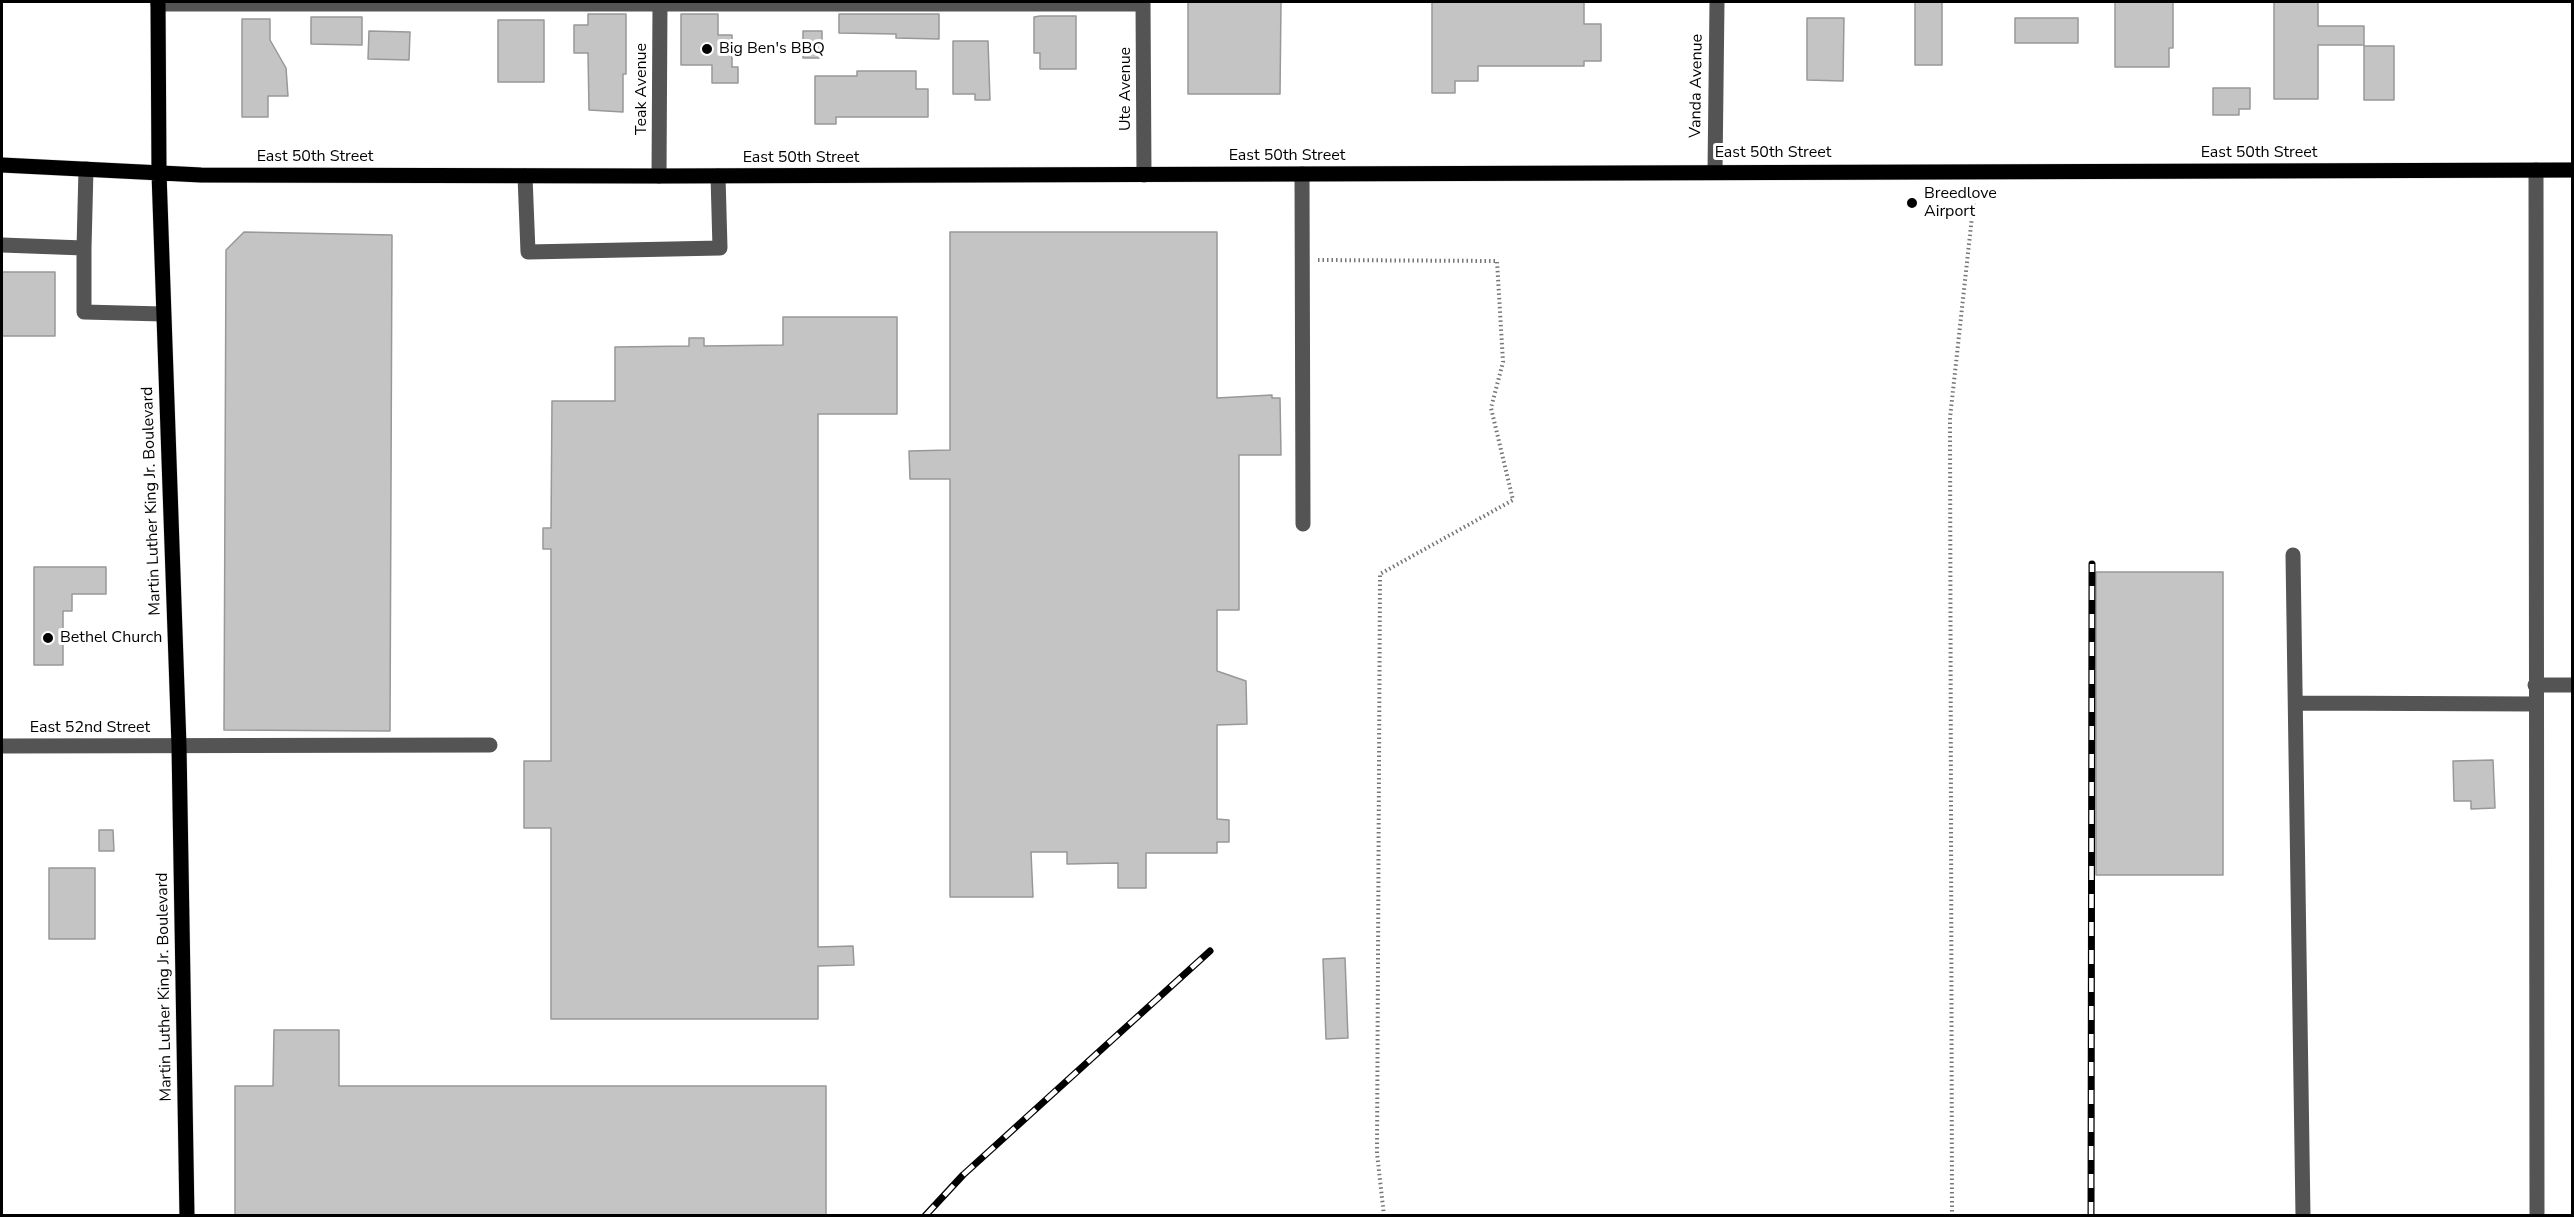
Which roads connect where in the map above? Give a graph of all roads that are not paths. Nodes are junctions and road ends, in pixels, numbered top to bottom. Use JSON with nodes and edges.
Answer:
{"nodes":[{"id":1,"x":660,"y":2,"type":"edge"},
{"id":2,"x":1717,"y":2,"type":"edge"},
{"id":3,"x":158,"y":3,"type":"edge"},
{"id":4,"x":1143,"y":3,"type":"edge"},
{"id":5,"x":2,"y":165,"type":"edge"},
{"id":6,"x":86,"y":169,"type":"junction"},
{"id":7,"x":2536,"y":170,"type":"junction"},
{"id":8,"x":2572,"y":170,"type":"edge"},
{"id":9,"x":1715,"y":171,"type":"junction"},
{"id":10,"x":159,"y":173,"type":"junction"},
{"id":11,"x":1302,"y":174,"type":"junction"},
{"id":12,"x":1144,"y":175,"type":"junction"},
{"id":13,"x":525,"y":176,"type":"junction"},
{"id":14,"x":659,"y":176,"type":"junction"},
{"id":15,"x":718,"y":176,"type":"junction"},
{"id":16,"x":2,"y":245,"type":"edge"},
{"id":17,"x":84,"y":248,"type":"junction"},
{"id":18,"x":163,"y":314,"type":"junction"},
{"id":19,"x":1303,"y":524,"type":"dead end"},
{"id":20,"x":2293,"y":555,"type":"dead end"},
{"id":21,"x":2535,"y":685,"type":"junction"},
{"id":22,"x":2572,"y":685,"type":"edge"},
{"id":23,"x":2296,"y":703,"type":"junction"},
{"id":24,"x":2535,"y":704,"type":"junction"},
{"id":25,"x":490,"y":745,"type":"dead end"},
{"id":26,"x":2,"y":746,"type":"edge"},
{"id":27,"x":179,"y":746,"type":"junction"},
{"id":28,"x":187,"y":1215,"type":"edge"},
{"id":29,"x":2303,"y":1215,"type":"edge"},
{"id":30,"x":2537,"y":1215,"type":"edge"}],
"edges":[{"from":1,"to":3,"type":"street"},
{"from":1,"to":4,"type":"street"},
{"from":1,"to":14,"type":"street","name":"Teak Avenue"},
{"from":2,"to":9,"type":"street","name":"Vanda Avenue"},
{"from":3,"to":10,"type":"main road","name":"Martin Luther King Jr. Boulevard"},
{"from":4,"to":12,"type":"street","name":"Ute Avenue"},
{"from":5,"to":6,"type":"main road","name":"East 50th Street"},
{"from":6,"to":10,"type":"main road","name":"East 50th Street"},
{"from":6,"to":17,"type":"street"},
{"from":7,"to":8,"type":"main road","name":"East 50th Street"},
{"from":7,"to":9,"type":"main road","name":"East 50th Street"},
{"from":7,"to":21,"type":"street"},
{"from":9,"to":11,"type":"main road","name":"East 50th Street"},
{"from":10,"to":13,"type":"main road","name":"East 50th Street"},
{"from":10,"to":18,"type":"main road","name":"Martin Luther King Jr. Boulevard"},
{"from":11,"to":12,"type":"main road","name":"East 50th Street"},
{"from":11,"to":19,"type":"street"},
{"from":12,"to":15,"type":"main road","name":"East 50th Street"},
{"from":13,"to":14,"type":"main road","name":"East 50th Street"},
{"from":13,"to":15,"type":"street"},
{"from":14,"to":15,"type":"main road","name":"East 50th Street"},
{"from":16,"to":17,"type":"street"},
{"from":17,"to":18,"type":"street"},
{"from":18,"to":27,"type":"main road","name":"Martin Luther King Jr. Boulevard"},
{"from":20,"to":23,"type":"street"},
{"from":21,"to":22,"type":"street"},
{"from":21,"to":24,"type":"street"},
{"from":23,"to":24,"type":"street"},
{"from":23,"to":29,"type":"street"},
{"from":24,"to":30,"type":"street"},
{"from":25,"to":27,"type":"street","name":"East 52nd Street"},
{"from":26,"to":27,"type":"street","name":"East 52nd Street"},
{"from":27,"to":28,"type":"main road","name":"Martin Luther King Jr. Boulevard"}]}
